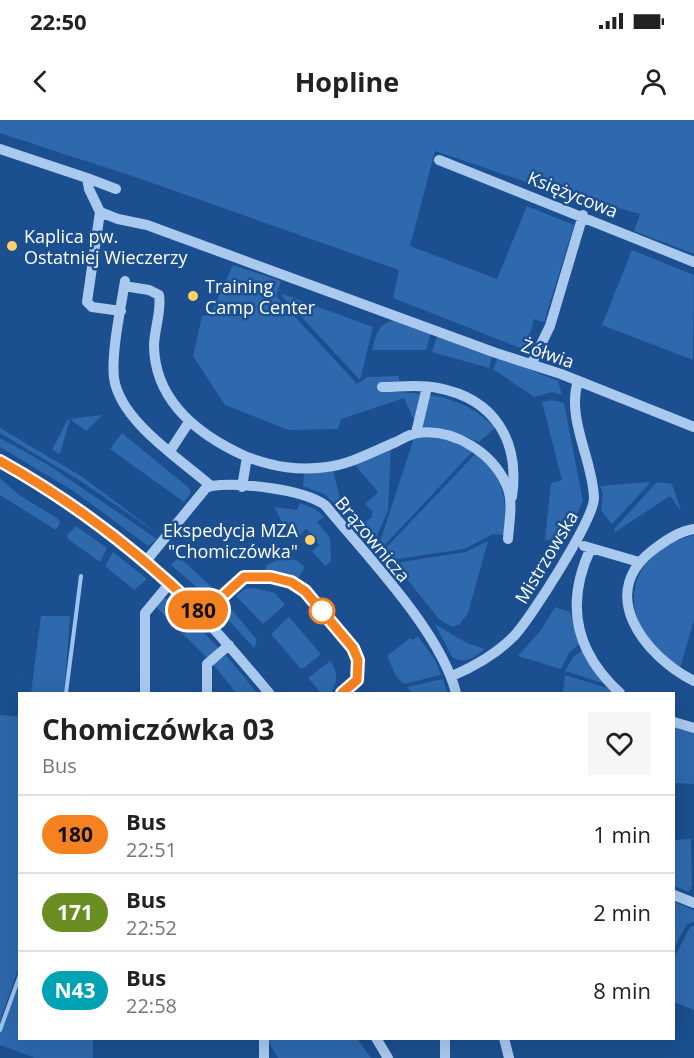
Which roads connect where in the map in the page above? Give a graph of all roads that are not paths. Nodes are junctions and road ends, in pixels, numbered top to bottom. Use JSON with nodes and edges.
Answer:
{"nodes":[{"id":1,"x":0,"y":149,"type":"edge"},
{"id":2,"x":439,"y":160,"type":"dead end"},
{"id":3,"x":87,"y":178,"type":"junction"},
{"id":4,"x":116,"y":189,"type":"dead end"},
{"id":5,"x":100,"y":212,"type":"junction"},
{"id":6,"x":583,"y":215,"type":"junction"},
{"id":7,"x":694,"y":261,"type":"edge"},
{"id":8,"x":121,"y":311,"type":"junction"},
{"id":9,"x":532,"y":363,"type":"junction"},
{"id":10,"x":578,"y":381,"type":"junction"},
{"id":11,"x":382,"y":387,"type":"dead end"},
{"id":12,"x":427,"y":387,"type":"junction"},
{"id":13,"x":189,"y":422,"type":"junction"},
{"id":14,"x":694,"y":427,"type":"edge"},
{"id":15,"x":416,"y":433,"type":"junction"},
{"id":16,"x":170,"y":451,"type":"junction"},
{"id":17,"x":247,"y":457,"type":"junction"},
{"id":18,"x":0,"y":461,"type":"edge"},
{"id":19,"x":211,"y":486,"type":"junction"},
{"id":20,"x":243,"y":487,"type":"junction"},
{"id":21,"x":511,"y":503,"type":"junction"},
{"id":22,"x":694,"y":529,"type":"edge"},
{"id":23,"x":508,"y":539,"type":"dead end"},
{"id":24,"x":574,"y":543,"type":"junction"},
{"id":25,"x":591,"y":548,"type":"junction"},
{"id":26,"x":146,"y":561,"type":"junction"},
{"id":27,"x":639,"y":562,"type":"junction"},
{"id":28,"x":170,"y":583,"type":"junction"},
{"id":29,"x":229,"y":645,"type":"junction"},
{"id":30,"x":452,"y":676,"type":"junction"},
{"id":31,"x":694,"y":681,"type":"edge"},
{"id":32,"x":145,"y":692,"type":"edge"},
{"id":33,"x":207,"y":692,"type":"edge"},
{"id":34,"x":268,"y":692,"type":"edge"},
{"id":35,"x":456,"y":692,"type":"edge"},
{"id":36,"x":619,"y":692,"type":"edge"},
{"id":37,"x":675,"y":722,"type":"edge"},
{"id":38,"x":694,"y":728,"type":"edge"},
{"id":39,"x":675,"y":895,"type":"edge"},
{"id":40,"x":694,"y":903,"type":"edge"},
{"id":41,"x":263,"y":1040,"type":"edge"},
{"id":42,"x":377,"y":1040,"type":"edge"},
{"id":43,"x":388,"y":1040,"type":"edge"},
{"id":44,"x":445,"y":1040,"type":"edge"},
{"id":45,"x":504,"y":1040,"type":"edge"},
{"id":46,"x":388,"y":1057,"type":"edge"},
{"id":47,"x":264,"y":1058,"type":"edge"},
{"id":48,"x":445,"y":1058,"type":"edge"},
{"id":49,"x":509,"y":1058,"type":"edge"}],
"edges":[{"from":1,"to":3,"type":"street"},
{"from":2,"to":6,"type":"street","name":"Księżycowa"},
{"from":3,"to":4,"type":"street"},
{"from":3,"to":5,"type":"street"},
{"from":5,"to":8,"type":"street"},
{"from":5,"to":9,"type":"street","name":"Żółwia"},
{"from":6,"to":7,"type":"street","name":"Księżycowa"},
{"from":6,"to":9,"type":"street"},
{"from":8,"to":13,"type":"street"},
{"from":8,"to":16,"type":"street"},
{"from":9,"to":10,"type":"street","name":"Żółwia"},
{"from":10,"to":14,"type":"street","name":"Żółwia"},
{"from":10,"to":24,"type":"street","name":"Mistrzowska"},
{"from":11,"to":12,"type":"street"},
{"from":12,"to":15,"type":"street"},
{"from":12,"to":21,"type":"street"},
{"from":13,"to":16,"type":"street"},
{"from":13,"to":17,"type":"street"},
{"from":15,"to":17,"type":"street"},
{"from":15,"to":21,"type":"street"},
{"from":16,"to":19,"type":"street"},
{"from":17,"to":20,"type":"street"},
{"from":18,"to":26,"type":"street"},
{"from":19,"to":20,"type":"street","name":"Brązownicza"},
{"from":19,"to":26,"type":"street"},
{"from":20,"to":30,"type":"street","name":"Brązownicza"},
{"from":21,"to":23,"type":"street"},
{"from":22,"to":27,"type":"street"},
{"from":24,"to":25,"type":"street"},
{"from":24,"to":30,"type":"street","name":"Mistrzowska"},
{"from":25,"to":27,"type":"street"},
{"from":25,"to":36,"type":"street"},
{"from":26,"to":28,"type":"street"},
{"from":27,"to":31,"type":"street"},
{"from":28,"to":29,"type":"street"},
{"from":28,"to":32,"type":"street"},
{"from":29,"to":33,"type":"street"},
{"from":29,"to":34,"type":"street"},
{"from":30,"to":35,"type":"street","name":"Brązownicza"},
{"from":37,"to":38,"type":"street"},
{"from":39,"to":40,"type":"street"},
{"from":41,"to":47,"type":"street"},
{"from":42,"to":46,"type":"street"},
{"from":43,"to":46,"type":"street"},
{"from":44,"to":48,"type":"street"},
{"from":45,"to":49,"type":"street"}]}
